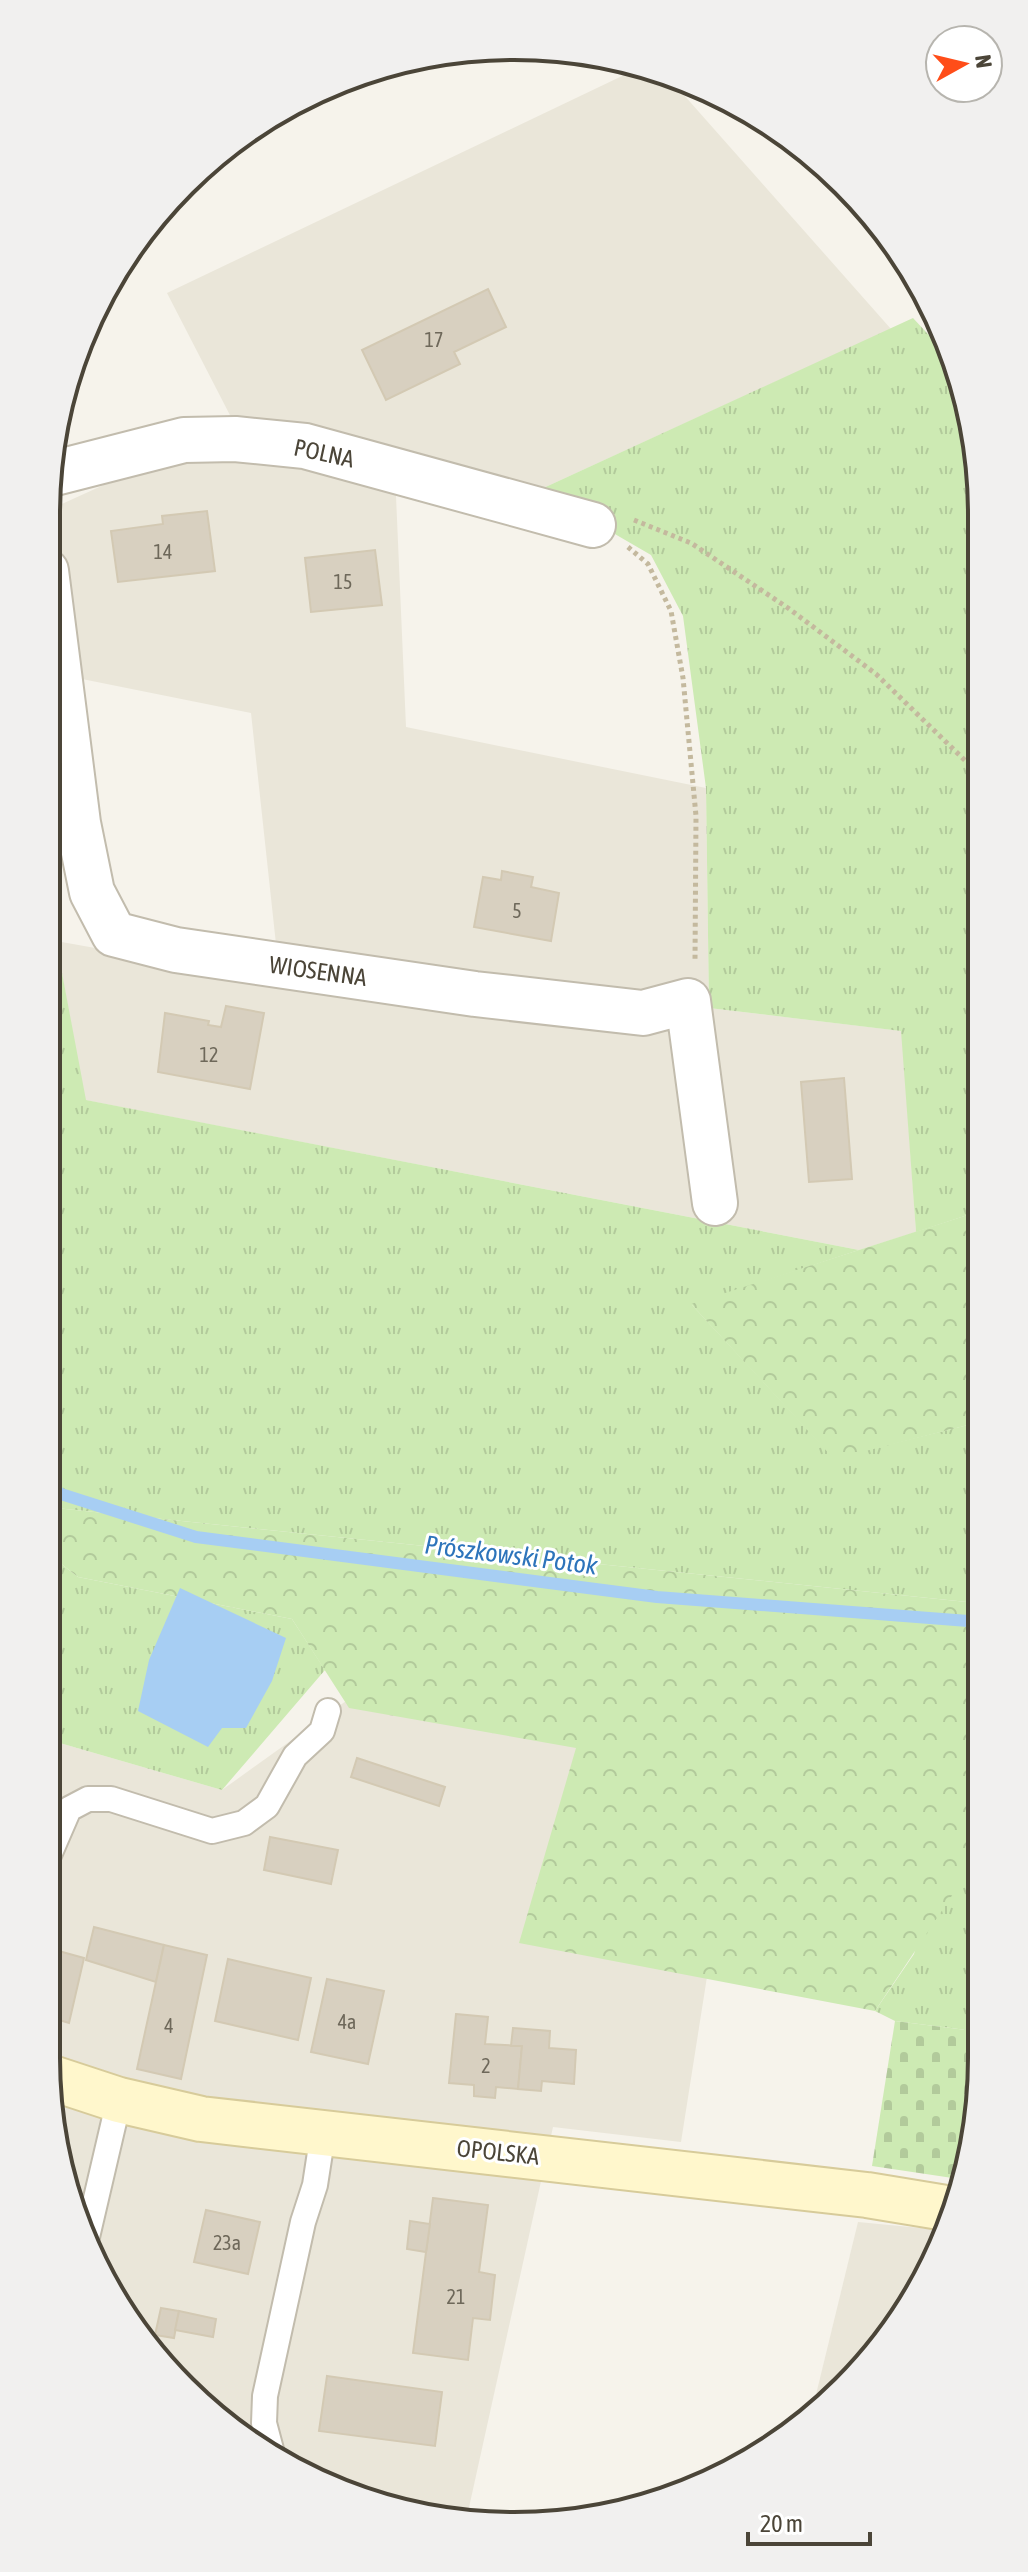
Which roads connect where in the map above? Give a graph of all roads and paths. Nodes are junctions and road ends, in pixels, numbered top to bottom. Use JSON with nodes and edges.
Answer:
{"nodes":[{"id":1,"x":62,"y":471,"type":"edge"},
{"id":2,"x":593,"y":525,"type":"junction"},
{"id":3,"x":60,"y":681,"type":"edge"},
{"id":4,"x":968,"y":763,"type":"edge"},
{"id":5,"x":688,"y":1001,"type":"junction"},
{"id":6,"x":715,"y":1203,"type":"dead end"},
{"id":7,"x":328,"y":1711,"type":"dead end"},
{"id":8,"x":60,"y":1830,"type":"edge"},
{"id":9,"x":61,"y":2081,"type":"edge"},
{"id":10,"x":119,"y":2100,"type":"junction"},
{"id":11,"x":323,"y":2133,"type":"junction"},
{"id":12,"x":943,"y":2207,"type":"edge"},
{"id":13,"x":91,"y":2221,"type":"edge"},
{"id":14,"x":268,"y":2439,"type":"edge"}],
"edges":[{"from":1,"to":2,"type":"street","name":"POLNA"},
{"from":2,"to":4,"type":"path"},
{"from":2,"to":5,"type":"path"},
{"from":3,"to":5,"type":"street","name":"WIOSENNA"},
{"from":5,"to":6,"type":"street"},
{"from":7,"to":8,"type":"lane"},
{"from":9,"to":10,"type":"street","name":"OPOLSKA"},
{"from":10,"to":11,"type":"street","name":"OPOLSKA"},
{"from":10,"to":13,"type":"lane"},
{"from":11,"to":12,"type":"street","name":"OPOLSKA"},
{"from":11,"to":14,"type":"lane"}]}
